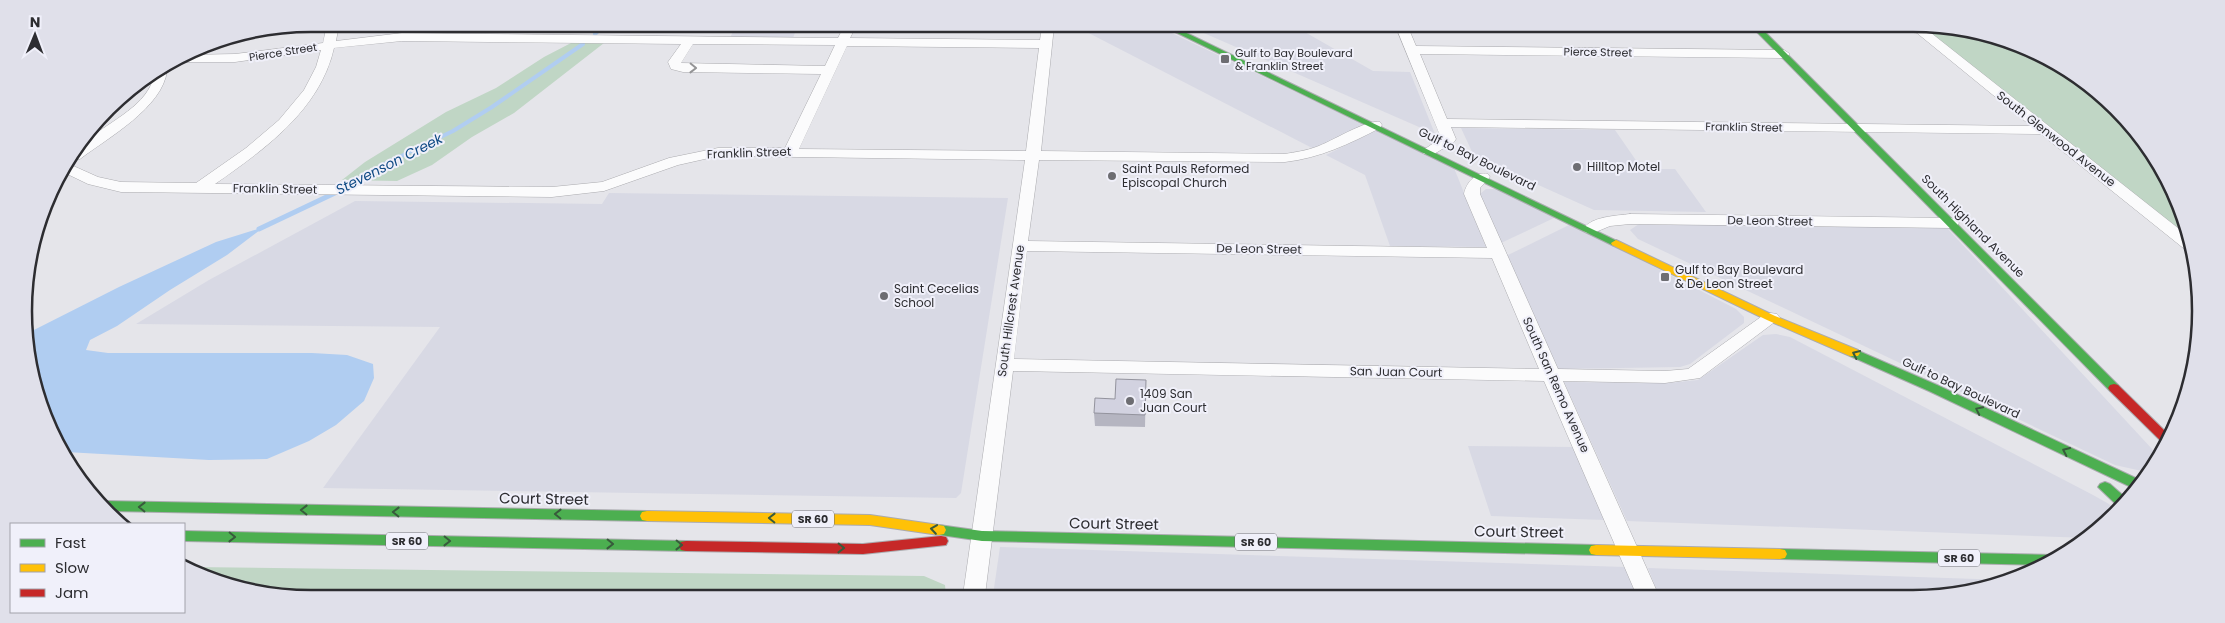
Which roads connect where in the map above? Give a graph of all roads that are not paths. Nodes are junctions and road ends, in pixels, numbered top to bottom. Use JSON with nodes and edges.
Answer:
{"nodes":[{"id":1,"x":331,"y":33,"type":"edge"},
{"id":2,"x":407,"y":33,"type":"edge"},
{"id":3,"x":569,"y":33,"type":"edge"},
{"id":4,"x":847,"y":33,"type":"edge"},
{"id":5,"x":1047,"y":33,"type":"edge"},
{"id":6,"x":1182,"y":33,"type":"edge"},
{"id":7,"x":1405,"y":33,"type":"edge"},
{"id":8,"x":1763,"y":33,"type":"edge"},
{"id":9,"x":1923,"y":33,"type":"edge"},
{"id":10,"x":402,"y":37,"type":"junction"},
{"id":11,"x":564,"y":39,"type":"junction"},
{"id":12,"x":690,"y":40,"type":"junction"},
{"id":13,"x":843,"y":42,"type":"junction"},
{"id":14,"x":1046,"y":44,"type":"junction"},
{"id":15,"x":328,"y":45,"type":"junction"},
{"id":16,"x":1412,"y":50,"type":"junction"},
{"id":17,"x":1784,"y":54,"type":"junction"},
{"id":18,"x":193,"y":59,"type":"edge"},
{"id":19,"x":830,"y":70,"type":"junction"},
{"id":20,"x":160,"y":78,"type":"edge"},
{"id":21,"x":1443,"y":123,"type":"junction"},
{"id":22,"x":1375,"y":125,"type":"junction"},
{"id":23,"x":1857,"y":129,"type":"junction"},
{"id":24,"x":2044,"y":130,"type":"junction"},
{"id":25,"x":86,"y":148,"type":"edge"},
{"id":26,"x":791,"y":151,"type":"junction"},
{"id":27,"x":1429,"y":151,"type":"junction"},
{"id":28,"x":1033,"y":154,"type":"junction"},
{"id":29,"x":71,"y":170,"type":"edge"},
{"id":30,"x":1483,"y":177,"type":"junction"},
{"id":31,"x":199,"y":188,"type":"junction"},
{"id":32,"x":1950,"y":223,"type":"junction"},
{"id":33,"x":1591,"y":229,"type":"junction"},
{"id":34,"x":2183,"y":240,"type":"edge"},
{"id":35,"x":1020,"y":246,"type":"junction"},
{"id":36,"x":1497,"y":253,"type":"junction"},
{"id":37,"x":1771,"y":318,"type":"junction"},
{"id":38,"x":1004,"y":365,"type":"junction"},
{"id":39,"x":1862,"y":370,"type":"dead end"},
{"id":40,"x":1551,"y":375,"type":"junction"},
{"id":41,"x":2163,"y":437,"type":"edge"},
{"id":42,"x":2109,"y":471,"type":"junction"},
{"id":43,"x":2138,"y":477,"type":"edge"},
{"id":44,"x":2133,"y":483,"type":"edge"},
{"id":45,"x":2123,"y":495,"type":"edge"},
{"id":46,"x":2119,"y":500,"type":"edge"},
{"id":47,"x":112,"y":506,"type":"edge"},
{"id":48,"x":353,"y":511,"type":"junction"},
{"id":49,"x":642,"y":516,"type":"junction"},
{"id":50,"x":185,"y":536,"type":"edge"},
{"id":51,"x":982,"y":536,"type":"junction"},
{"id":52,"x":334,"y":539,"type":"junction"},
{"id":53,"x":630,"y":544,"type":"junction"},
{"id":54,"x":1629,"y":549,"type":"junction"},
{"id":55,"x":2041,"y":560,"type":"edge"},
{"id":56,"x":975,"y":590,"type":"edge"},
{"id":57,"x":1646,"y":590,"type":"edge"}],
"edges":[{"from":1,"to":15,"type":"street"},
{"from":2,"to":10,"type":"street"},
{"from":3,"to":11,"type":"street"},
{"from":4,"to":13,"type":"street"},
{"from":5,"to":14,"type":"street","name":"South Hillcrest Avenue"},
{"from":6,"to":22,"type":"street","name":"Gulf to Bay Boulevard"},
{"from":7,"to":16,"type":"street"},
{"from":8,"to":17,"type":"street","name":"South Highland Avenue"},
{"from":9,"to":24,"type":"street","name":"South Glenwood Avenue"},
{"from":10,"to":11,"type":"street","name":"Pierce Street"},
{"from":10,"to":15,"type":"street","name":"Pierce Street"},
{"from":11,"to":12,"type":"street","name":"Pierce Street"},
{"from":12,"to":13,"type":"street","name":"Pierce Street"},
{"from":12,"to":19,"type":"street","one_way":true},
{"from":13,"to":14,"type":"street","name":"Pierce Street"},
{"from":13,"to":19,"type":"street"},
{"from":14,"to":28,"type":"street","name":"South Hillcrest Avenue"},
{"from":15,"to":18,"type":"street","name":"Pierce Street"},
{"from":15,"to":31,"type":"street"},
{"from":16,"to":17,"type":"street","name":"Pierce Street"},
{"from":16,"to":21,"type":"street"},
{"from":17,"to":23,"type":"street","name":"South Highland Avenue"},
{"from":19,"to":26,"type":"street"},
{"from":20,"to":25,"type":"street"},
{"from":21,"to":23,"type":"street","name":"Franklin Street"},
{"from":21,"to":27,"type":"street"},
{"from":22,"to":27,"type":"street","name":"Gulf to Bay Boulevard"},
{"from":22,"to":28,"type":"street","name":"Franklin Street"},
{"from":23,"to":24,"type":"street","name":"Franklin Street"},
{"from":23,"to":32,"type":"street","name":"South Highland Avenue"},
{"from":24,"to":34,"type":"street","name":"South Glenwood Avenue"},
{"from":26,"to":28,"type":"street","name":"Franklin Street"},
{"from":26,"to":31,"type":"street","name":"Franklin Street"},
{"from":27,"to":30,"type":"street","name":"Gulf to Bay Boulevard"},
{"from":28,"to":35,"type":"street","name":"South Hillcrest Avenue"},
{"from":29,"to":31,"type":"street","name":"Franklin Street"},
{"from":30,"to":33,"type":"street","name":"Gulf to Bay Boulevard"},
{"from":30,"to":36,"type":"street","name":"South San Remo Avenue"},
{"from":32,"to":33,"type":"street","name":"De Leon Street"},
{"from":32,"to":41,"type":"street","name":"South Highland Avenue"},
{"from":33,"to":37,"type":"street","name":"Gulf to Bay Boulevard"},
{"from":35,"to":36,"type":"street","name":"De Leon Street"},
{"from":35,"to":38,"type":"street","name":"South Hillcrest Avenue"},
{"from":36,"to":40,"type":"street","name":"South San Remo Avenue"},
{"from":37,"to":39,"type":"street","name":"Gulf to Bay Boulevard"},
{"from":37,"to":40,"type":"street","name":"San Juan Court"},
{"from":42,"to":37,"type":"street","name":"Gulf to Bay Boulevard","one_way":true},
{"from":38,"to":40,"type":"street","name":"San Juan Court"},
{"from":38,"to":51,"type":"street","name":"South Hillcrest Avenue"},
{"from":40,"to":54,"type":"street","name":"South San Remo Avenue"},
{"from":42,"to":43,"type":"street"},
{"from":42,"to":44,"type":"street","name":"Gulf to Bay Boulevard"},
{"from":45,"to":46,"type":"street"},
{"from":48,"to":47,"type":"street","name":"Court Street","number":"SR 60","one_way":true},
{"from":49,"to":48,"type":"street","name":"Court Street","number":"SR 60","one_way":true},
{"from":48,"to":52,"type":"street"},
{"from":51,"to":49,"type":"street","name":"Court Street","number":"SR 60","one_way":true},
{"from":49,"to":53,"type":"street"},
{"from":50,"to":52,"type":"street","name":"Court Street","number":"SR 60","one_way":true},
{"from":53,"to":51,"type":"street","name":"Court Street","number":"SR 60","one_way":true},
{"from":51,"to":54,"type":"street","name":"Court Street","number":"SR 60"},
{"from":51,"to":56,"type":"street","name":"South Hillcrest Avenue"},
{"from":52,"to":53,"type":"street","name":"Court Street","number":"SR 60","one_way":true},
{"from":54,"to":55,"type":"street","name":"Court Street","number":"SR 60"},
{"from":54,"to":57,"type":"street","name":"South San Remo Avenue"}]}
